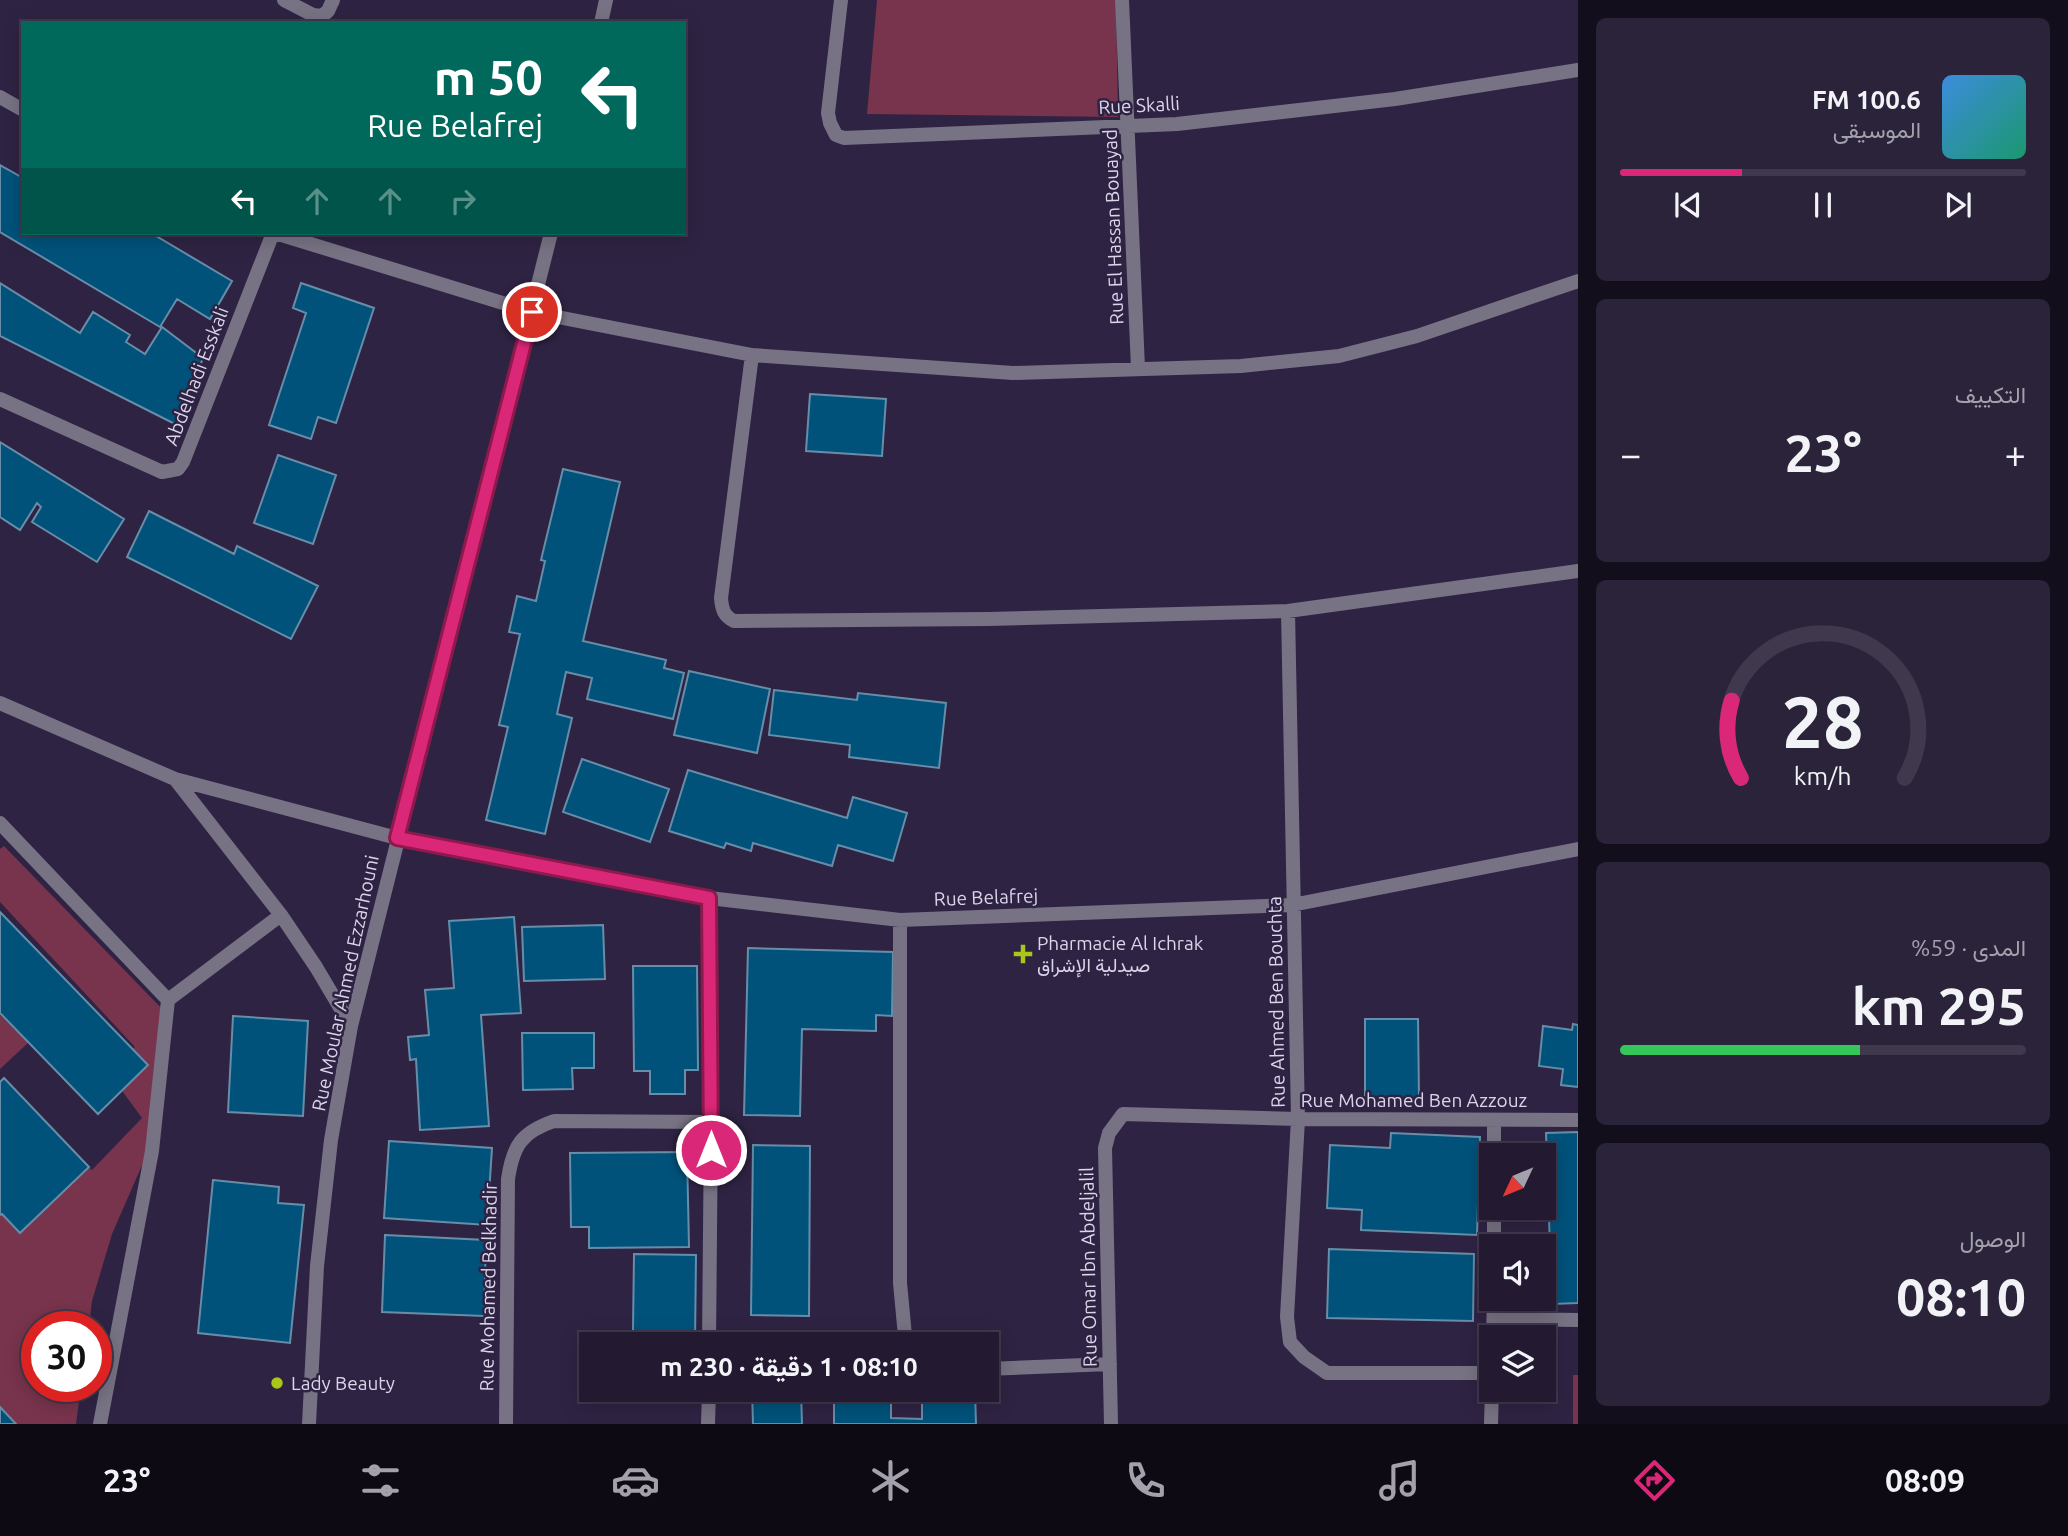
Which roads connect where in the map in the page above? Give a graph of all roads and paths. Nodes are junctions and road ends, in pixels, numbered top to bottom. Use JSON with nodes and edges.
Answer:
{"nodes":[{"id":1,"x":285,"y":0,"type":"edge"},
{"id":2,"x":333,"y":0,"type":"edge"},
{"id":3,"x":606,"y":0,"type":"edge"},
{"id":4,"x":841,"y":0,"type":"edge"},
{"id":5,"x":1122,"y":0,"type":"edge"},
{"id":6,"x":601,"y":21,"type":"edge"},
{"id":7,"x":1578,"y":70,"type":"edge"},
{"id":8,"x":0,"y":97,"type":"edge"},
{"id":9,"x":21,"y":109,"type":"edge"},
{"id":10,"x":1128,"y":125,"type":"junction"},
{"id":11,"x":273,"y":235,"type":"edge"},
{"id":12,"x":281,"y":235,"type":"edge"},
{"id":13,"x":551,"y":235,"type":"edge"},
{"id":14,"x":1578,"y":281,"type":"edge"},
{"id":15,"x":532,"y":312,"type":"junction"},
{"id":16,"x":752,"y":355,"type":"junction"},
{"id":17,"x":1138,"y":368,"type":"junction"},
{"id":18,"x":0,"y":399,"type":"edge"},
{"id":19,"x":1578,"y":571,"type":"edge"},
{"id":20,"x":1288,"y":611,"type":"junction"},
{"id":21,"x":0,"y":704,"type":"edge"},
{"id":22,"x":175,"y":779,"type":"junction"},
{"id":23,"x":0,"y":822,"type":"edge"},
{"id":24,"x":397,"y":838,"type":"junction"},
{"id":25,"x":1578,"y":849,"type":"edge"},
{"id":26,"x":709,"y":898,"type":"junction"},
{"id":27,"x":1292,"y":905,"type":"junction"},
{"id":28,"x":281,"y":915,"type":"junction"},
{"id":29,"x":901,"y":920,"type":"junction"},
{"id":30,"x":168,"y":1000,"type":"junction"},
{"id":31,"x":351,"y":1026,"type":"junction"},
{"id":32,"x":1123,"y":1114,"type":"joint"},
{"id":33,"x":1298,"y":1119,"type":"junction"},
{"id":34,"x":1578,"y":1120,"type":"edge"},
{"id":35,"x":1494,"y":1121,"type":"junction"},
{"id":36,"x":711,"y":1122,"type":"junction"},
{"id":37,"x":1494,"y":1143,"type":"edge"},
{"id":38,"x":1494,"y":1311,"type":"edge"},
{"id":39,"x":1494,"y":1319,"type":"junction"},
{"id":40,"x":1578,"y":1320,"type":"edge"},
{"id":41,"x":1494,"y":1325,"type":"edge"},
{"id":42,"x":709,"y":1332,"type":"edge"},
{"id":43,"x":905,"y":1332,"type":"edge"},
{"id":44,"x":1110,"y":1364,"type":"junction"},
{"id":45,"x":999,"y":1368,"type":"edge"},
{"id":46,"x":1479,"y":1373,"type":"edge"},
{"id":47,"x":709,"y":1402,"type":"edge"},
{"id":48,"x":1492,"y":1402,"type":"edge"},
{"id":49,"x":100,"y":1424,"type":"edge"},
{"id":50,"x":309,"y":1424,"type":"edge"},
{"id":51,"x":506,"y":1424,"type":"edge"},
{"id":52,"x":708,"y":1424,"type":"edge"},
{"id":53,"x":1111,"y":1424,"type":"edge"},
{"id":54,"x":1492,"y":1424,"type":"edge"}],
"edges":[{"from":1,"to":2,"type":"street"},
{"from":3,"to":6,"type":"street"},
{"from":4,"to":10,"type":"street","name":"Rue Skalli"},
{"from":5,"to":10,"type":"street","name":"Rue El Hassan Bouayad"},
{"from":7,"to":10,"type":"street","name":"Rue Skalli"},
{"from":8,"to":9,"type":"street"},
{"from":10,"to":17,"type":"street","name":"Rue El Hassan Bouayad"},
{"from":11,"to":18,"type":"street","name":"Abdelhadi Esskali"},
{"from":12,"to":15,"type":"street"},
{"from":13,"to":15,"type":"street","name":"Rue Moular Ahmed Ezzarhouni"},
{"from":14,"to":17,"type":"street"},
{"from":15,"to":16,"type":"street"},
{"from":15,"to":24,"type":"street","name":"Rue Moular Ahmed Ezzarhouni"},
{"from":16,"to":17,"type":"street"},
{"from":16,"to":20,"type":"street"},
{"from":19,"to":20,"type":"street"},
{"from":20,"to":27,"type":"street","name":"Rue Ahmed Ben Bouchta"},
{"from":21,"to":22,"type":"street","name":"Rue Belafrej"},
{"from":22,"to":24,"type":"street","name":"Rue Belafrej"},
{"from":22,"to":28,"type":"street"},
{"from":23,"to":30,"type":"street"},
{"from":24,"to":26,"type":"street","name":"Rue Belafrej"},
{"from":24,"to":31,"type":"street","name":"Rue Moular Ahmed Ezzarhouni"},
{"from":25,"to":27,"type":"street","name":"Rue Belafrej"},
{"from":26,"to":29,"type":"street","name":"Rue Belafrej"},
{"from":26,"to":36,"type":"street"},
{"from":27,"to":29,"type":"street","name":"Rue Belafrej"},
{"from":27,"to":33,"type":"street","name":"Rue Ahmed Ben Bouchta"},
{"from":28,"to":30,"type":"street"},
{"from":28,"to":31,"type":"street"},
{"from":29,"to":43,"type":"street"},
{"from":30,"to":49,"type":"street"},
{"from":31,"to":50,"type":"street","name":"Rue Moular Ahmed Ezzarhouni"},
{"from":32,"to":33,"type":"street","name":"Rue Mohamed Ben Azzouz"},
{"from":32,"to":44,"type":"street","name":"Rue Omar Ibn Abdeljalil"},
{"from":33,"to":35,"type":"street","name":"Rue Mohamed Ben Azzouz"},
{"from":33,"to":46,"type":"street","name":"Rue Ahmed Ben Bouchta"},
{"from":34,"to":35,"type":"street","name":"Rue Mohamed Ben Azzouz"},
{"from":35,"to":37,"type":"street"},
{"from":36,"to":42,"type":"street"},
{"from":36,"to":51,"type":"street","name":"Rue Mohamed Belkhadir"},
{"from":38,"to":39,"type":"street"},
{"from":39,"to":40,"type":"street"},
{"from":39,"to":41,"type":"street"},
{"from":44,"to":45,"type":"street"},
{"from":44,"to":53,"type":"street","name":"Rue Omar Ibn Abdeljalil"},
{"from":47,"to":52,"type":"street"},
{"from":48,"to":54,"type":"street"}]}
